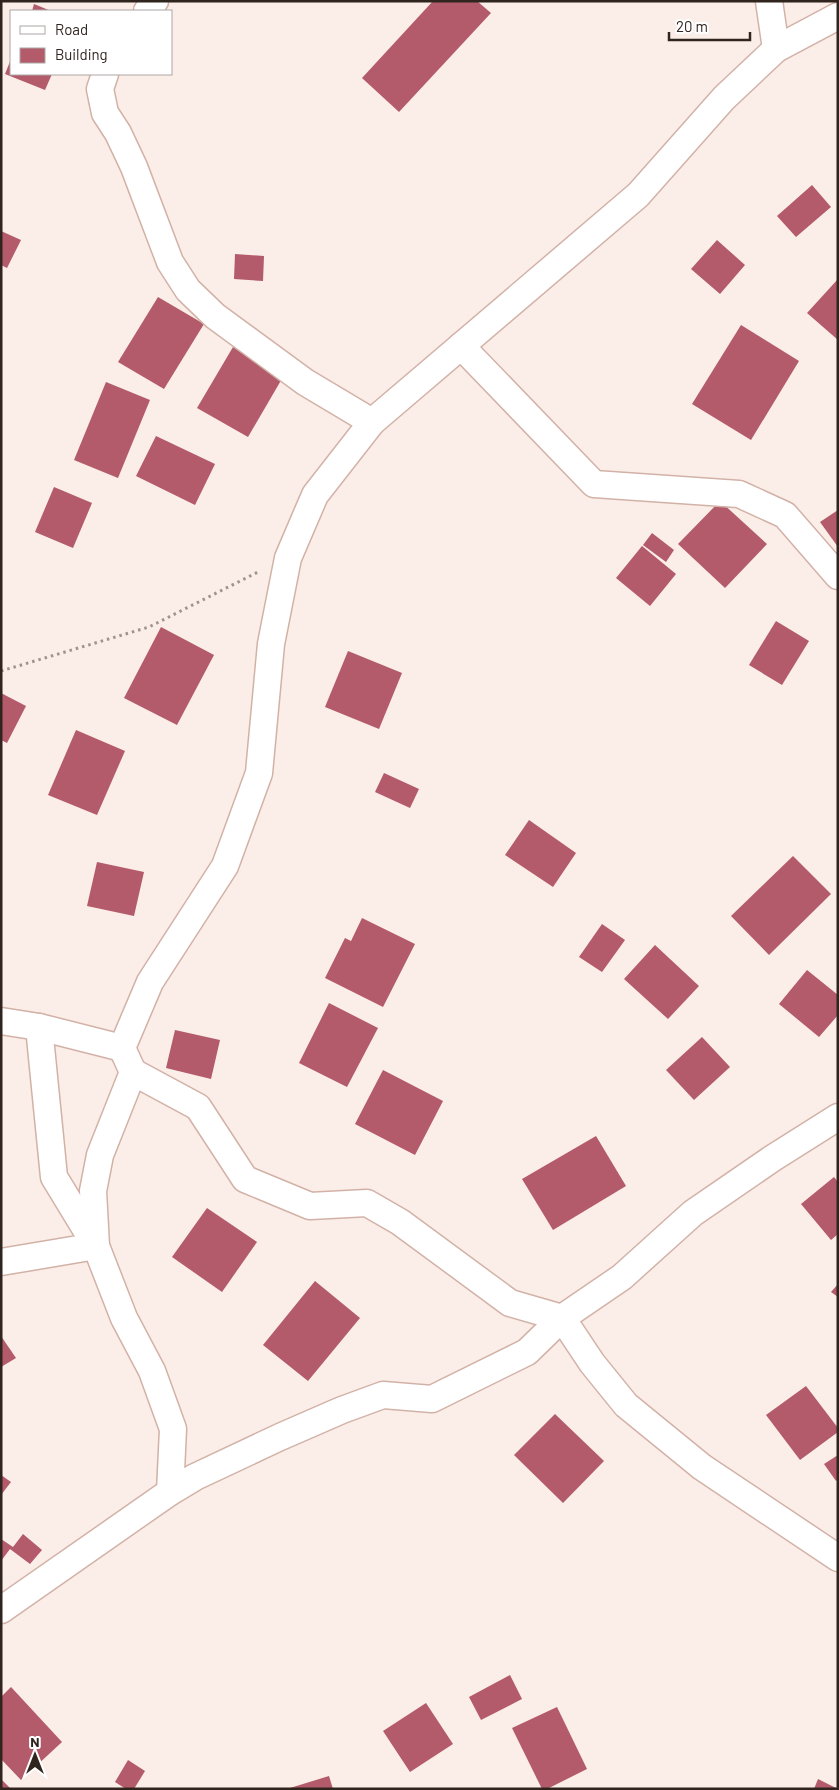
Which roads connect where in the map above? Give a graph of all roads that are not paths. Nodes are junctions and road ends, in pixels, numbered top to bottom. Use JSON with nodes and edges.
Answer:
{"nodes":[{"id":1,"x":769,"y":1,"type":"edge"},
{"id":2,"x":838,"y":16,"type":"edge"},
{"id":3,"x":776,"y":48,"type":"junction"},
{"id":4,"x":105,"y":75,"type":"edge"},
{"id":5,"x":460,"y":346,"type":"junction"},
{"id":6,"x":372,"y":422,"type":"junction"},
{"id":7,"x":838,"y":576,"type":"edge"},
{"id":8,"x":1,"y":1022,"type":"edge"},
{"id":9,"x":39,"y":1027,"type":"junction"},
{"id":10,"x":122,"y":1048,"type":"junction"},
{"id":11,"x":133,"y":1072,"type":"junction"},
{"id":12,"x":838,"y":1116,"type":"edge"},
{"id":13,"x":96,"y":1246,"type":"junction"},
{"id":14,"x":1,"y":1262,"type":"edge"},
{"id":15,"x":562,"y":1318,"type":"junction"},
{"id":16,"x":170,"y":1492,"type":"junction"},
{"id":17,"x":838,"y":1558,"type":"edge"},
{"id":18,"x":1,"y":1610,"type":"edge"}],
"edges":[{"from":1,"to":3,"type":"street"},
{"from":2,"to":3,"type":"street"},
{"from":3,"to":5,"type":"street"},
{"from":4,"to":6,"type":"street"},
{"from":5,"to":6,"type":"street"},
{"from":5,"to":7,"type":"street"},
{"from":6,"to":10,"type":"street"},
{"from":8,"to":9,"type":"street"},
{"from":9,"to":10,"type":"street"},
{"from":9,"to":13,"type":"street"},
{"from":10,"to":11,"type":"street"},
{"from":11,"to":13,"type":"street"},
{"from":11,"to":15,"type":"street"},
{"from":12,"to":15,"type":"street"},
{"from":13,"to":14,"type":"street"},
{"from":13,"to":16,"type":"street"},
{"from":15,"to":16,"type":"street"},
{"from":15,"to":17,"type":"street"},
{"from":16,"to":18,"type":"street"}]}
